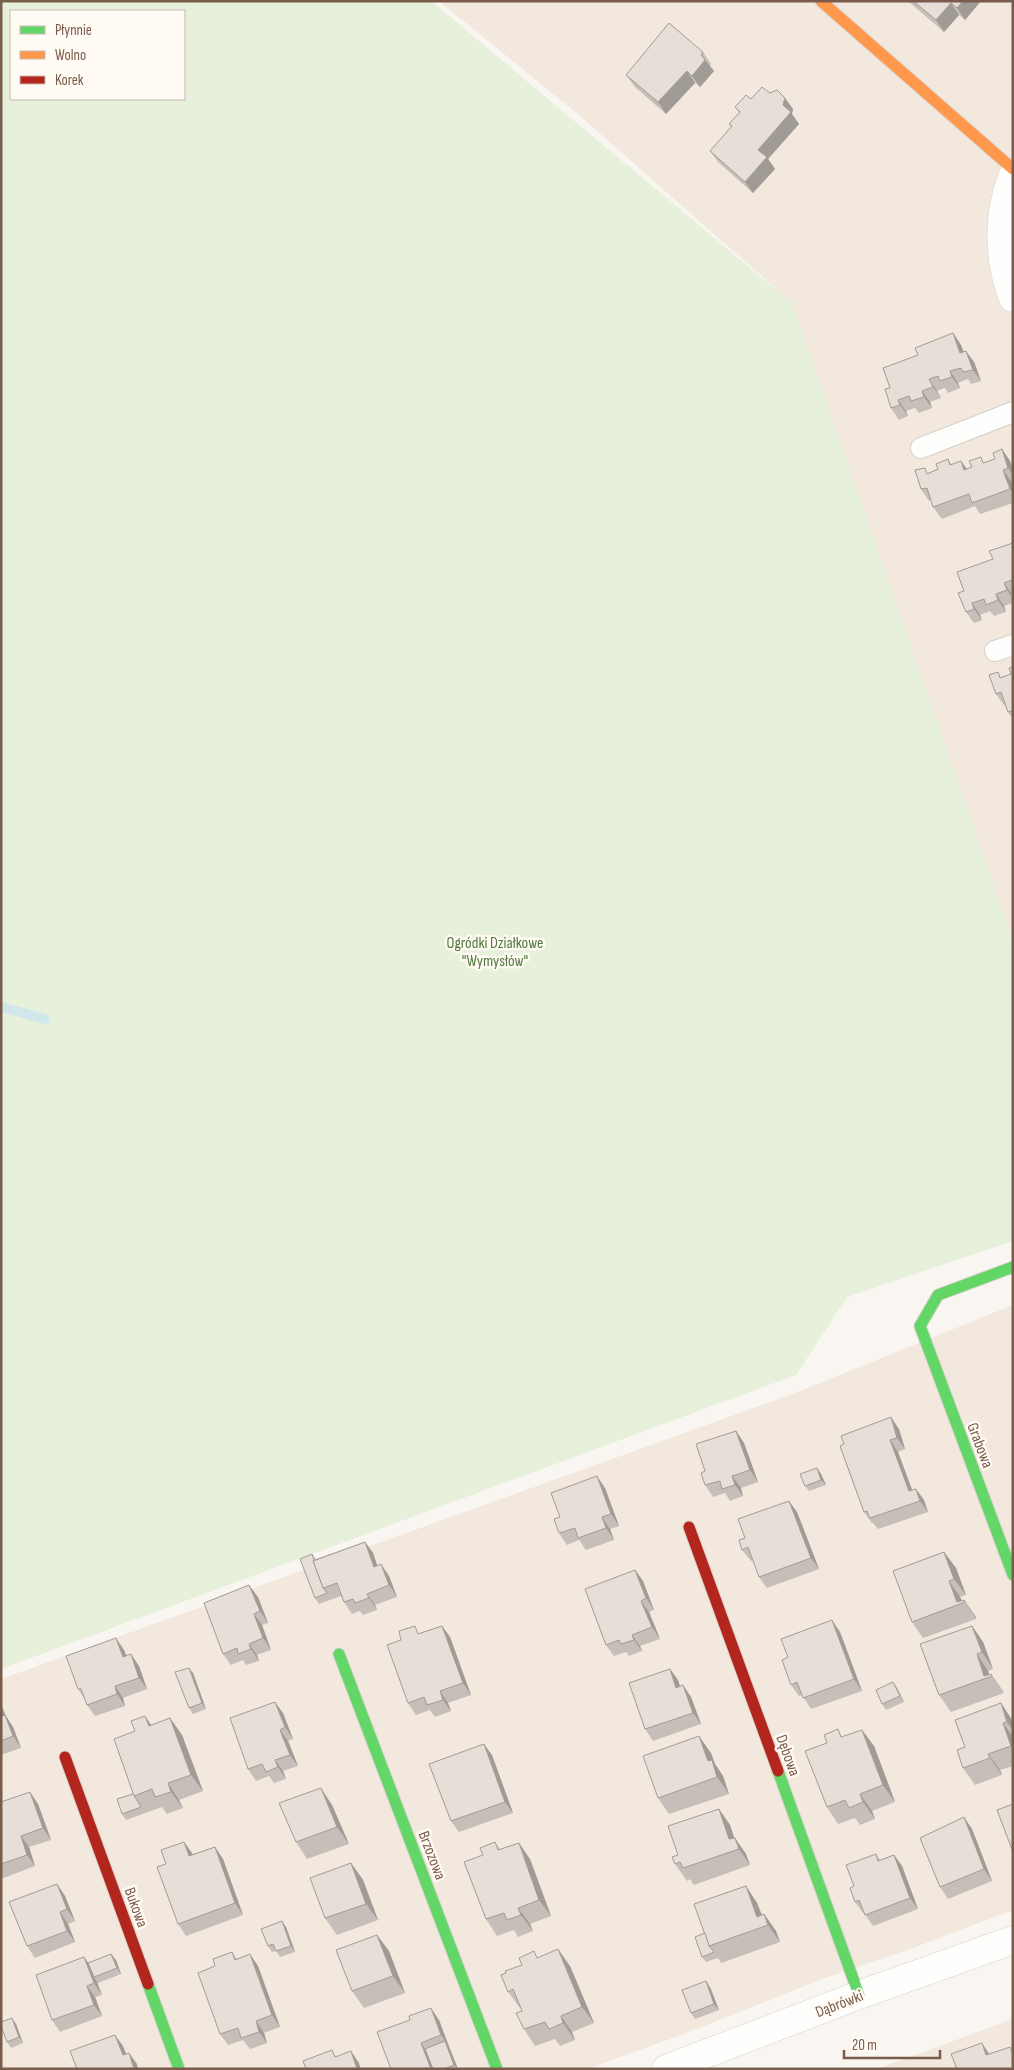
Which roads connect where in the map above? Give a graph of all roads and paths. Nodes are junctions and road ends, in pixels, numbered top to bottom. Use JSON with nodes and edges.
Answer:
{"nodes":[{"id":1,"x":821,"y":1,"type":"edge"},
{"id":2,"x":1013,"y":169,"type":"edge"},
{"id":3,"x":1013,"y":175,"type":"edge"},
{"id":4,"x":1013,"y":298,"type":"edge"},
{"id":5,"x":1013,"y":412,"type":"edge"},
{"id":6,"x":921,"y":448,"type":"dead end"},
{"id":7,"x":1013,"y":1267,"type":"edge"},
{"id":8,"x":688,"y":1527,"type":"dead end"},
{"id":9,"x":1013,"y":1575,"type":"edge"},
{"id":10,"x":340,"y":1654,"type":"dead end"},
{"id":11,"x":65,"y":1757,"type":"dead end"},
{"id":12,"x":1013,"y":1940,"type":"edge"},
{"id":13,"x":859,"y":1995,"type":"junction"},
{"id":14,"x":179,"y":2069,"type":"edge"},
{"id":15,"x":497,"y":2069,"type":"edge"},
{"id":16,"x":666,"y":2069,"type":"edge"}],
"edges":[{"from":1,"to":2,"type":"street"},
{"from":3,"to":4,"type":"street"},
{"from":5,"to":6,"type":"lane"},
{"from":7,"to":9,"type":"street","name":"Grabowa"},
{"from":8,"to":13,"type":"street","name":"Dębowa"},
{"from":10,"to":15,"type":"street","name":"Brzozowa"},
{"from":11,"to":14,"type":"street","name":"Bukowa"},
{"from":12,"to":13,"type":"street","name":"Dąbrówki"},
{"from":13,"to":16,"type":"street","name":"Dąbrówki"}]}
